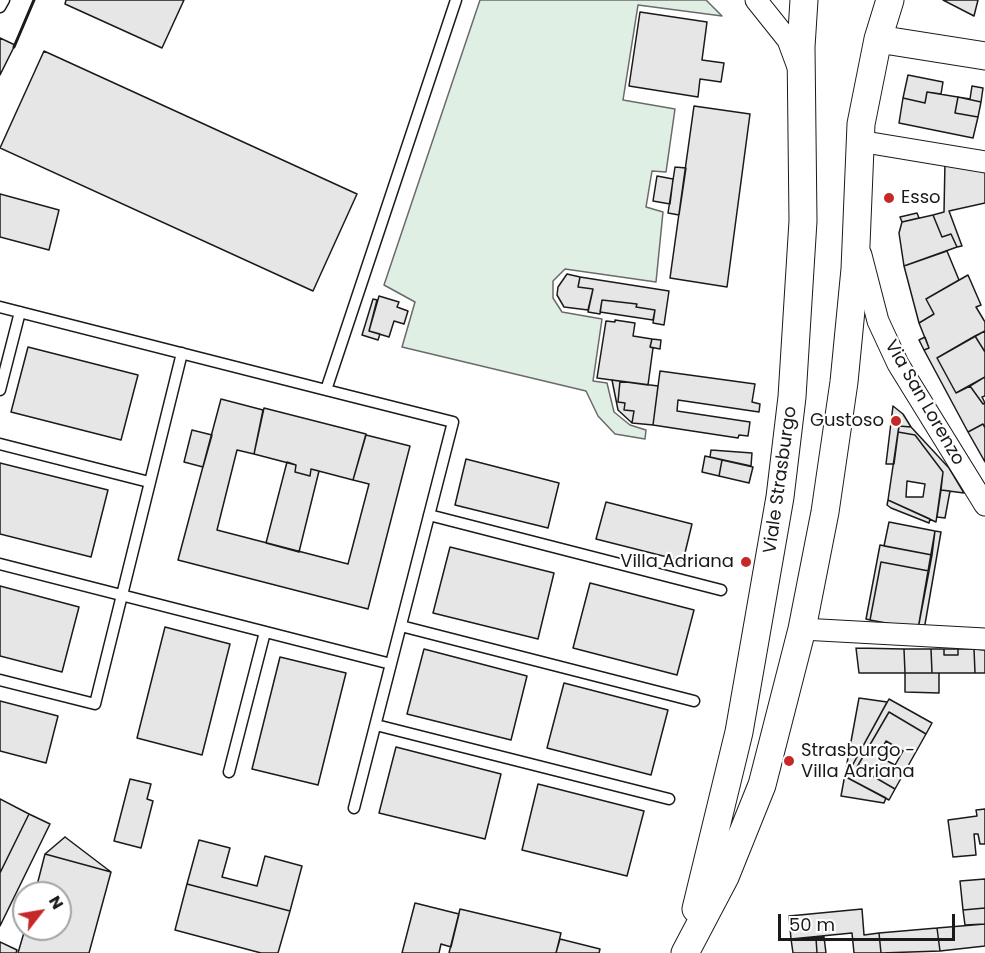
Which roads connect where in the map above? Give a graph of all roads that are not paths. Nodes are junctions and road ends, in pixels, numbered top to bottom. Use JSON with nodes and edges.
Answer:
{"nodes":[{"id":1,"x":4,"y":0,"type":"edge"},
{"id":2,"x":456,"y":0,"type":"edge"},
{"id":3,"x":756,"y":0,"type":"edge"},
{"id":4,"x":804,"y":0,"type":"edge"},
{"id":5,"x":890,"y":0,"type":"edge"},
{"id":6,"x":0,"y":7,"type":"edge"},
{"id":7,"x":878,"y":39,"type":"junction"},
{"id":8,"x":985,"y":56,"type":"edge"},
{"id":9,"x":801,"y":76,"type":"junction"},
{"id":10,"x":859,"y":141,"type":"junction"},
{"id":11,"x":985,"y":162,"type":"edge"},
{"id":12,"x":857,"y":227,"type":"junction"},
{"id":13,"x":0,"y":307,"type":"edge"},
{"id":14,"x":20,"y":312,"type":"junction"},
{"id":15,"x":182,"y":353,"type":"junction"},
{"id":16,"x":0,"y":390,"type":"edge"},
{"id":17,"x":326,"y":390,"type":"junction"},
{"id":18,"x":0,"y":444,"type":"edge"},
{"id":19,"x":149,"y":482,"type":"junction"},
{"id":20,"x":985,"y":505,"type":"edge"},
{"id":21,"x":429,"y":515,"type":"junction"},
{"id":22,"x":0,"y":564,"type":"edge"},
{"id":23,"x":721,"y":590,"type":"dead end"},
{"id":24,"x":122,"y":596,"type":"junction"},
{"id":25,"x":401,"y":626,"type":"junction"},
{"id":26,"x":802,"y":629,"type":"junction"},
{"id":27,"x":265,"y":632,"type":"junction"},
{"id":28,"x":985,"y":639,"type":"edge"},
{"id":29,"x":391,"y":664,"type":"junction"},
{"id":30,"x":0,"y":680,"type":"edge"},
{"id":31,"x":747,"y":688,"type":"junction"},
{"id":32,"x":786,"y":695,"type":"junction"},
{"id":33,"x":694,"y":701,"type":"dead end"},
{"id":34,"x":375,"y":725,"type":"junction"},
{"id":35,"x":229,"y":772,"type":"dead end"},
{"id":36,"x":669,"y":799,"type":"dead end"},
{"id":37,"x":354,"y":808,"type":"dead end"},
{"id":38,"x":686,"y":952,"type":"edge"}],
"edges":[{"from":1,"to":6,"type":"lane"},
{"from":2,"to":17,"type":"lane"},
{"from":3,"to":9,"type":"street"},
{"from":4,"to":9,"type":"street","name":"Viale Strasburgo"},
{"from":5,"to":7,"type":"street","name":"Viale Strasburgo"},
{"from":7,"to":8,"type":"street"},
{"from":7,"to":10,"type":"street","name":"Viale Strasburgo"},
{"from":9,"to":31,"type":"street","name":"Viale Strasburgo"},
{"from":10,"to":11,"type":"street"},
{"from":10,"to":12,"type":"street","name":"Viale Strasburgo"},
{"from":12,"to":20,"type":"street","name":"Via San Lorenzo"},
{"from":12,"to":26,"type":"street","name":"Viale Strasburgo"},
{"from":13,"to":14,"type":"lane"},
{"from":14,"to":15,"type":"lane"},
{"from":14,"to":16,"type":"lane"},
{"from":15,"to":17,"type":"lane"},
{"from":15,"to":19,"type":"lane"},
{"from":17,"to":21,"type":"lane"},
{"from":18,"to":19,"type":"lane"},
{"from":19,"to":24,"type":"lane"},
{"from":21,"to":23,"type":"lane"},
{"from":21,"to":25,"type":"lane"},
{"from":22,"to":24,"type":"lane"},
{"from":24,"to":27,"type":"lane"},
{"from":24,"to":30,"type":"lane"},
{"from":25,"to":29,"type":"lane"},
{"from":25,"to":33,"type":"lane"},
{"from":26,"to":28,"type":"street"},
{"from":26,"to":32,"type":"street","name":"Viale Strasburgo"},
{"from":27,"to":29,"type":"lane"},
{"from":27,"to":35,"type":"lane"},
{"from":29,"to":34,"type":"lane"},
{"from":31,"to":32,"type":"street"},
{"from":31,"to":38,"type":"street","name":"Viale Strasburgo"},
{"from":32,"to":38,"type":"street","name":"Viale Strasburgo"},
{"from":34,"to":36,"type":"lane"},
{"from":34,"to":37,"type":"lane"}]}
